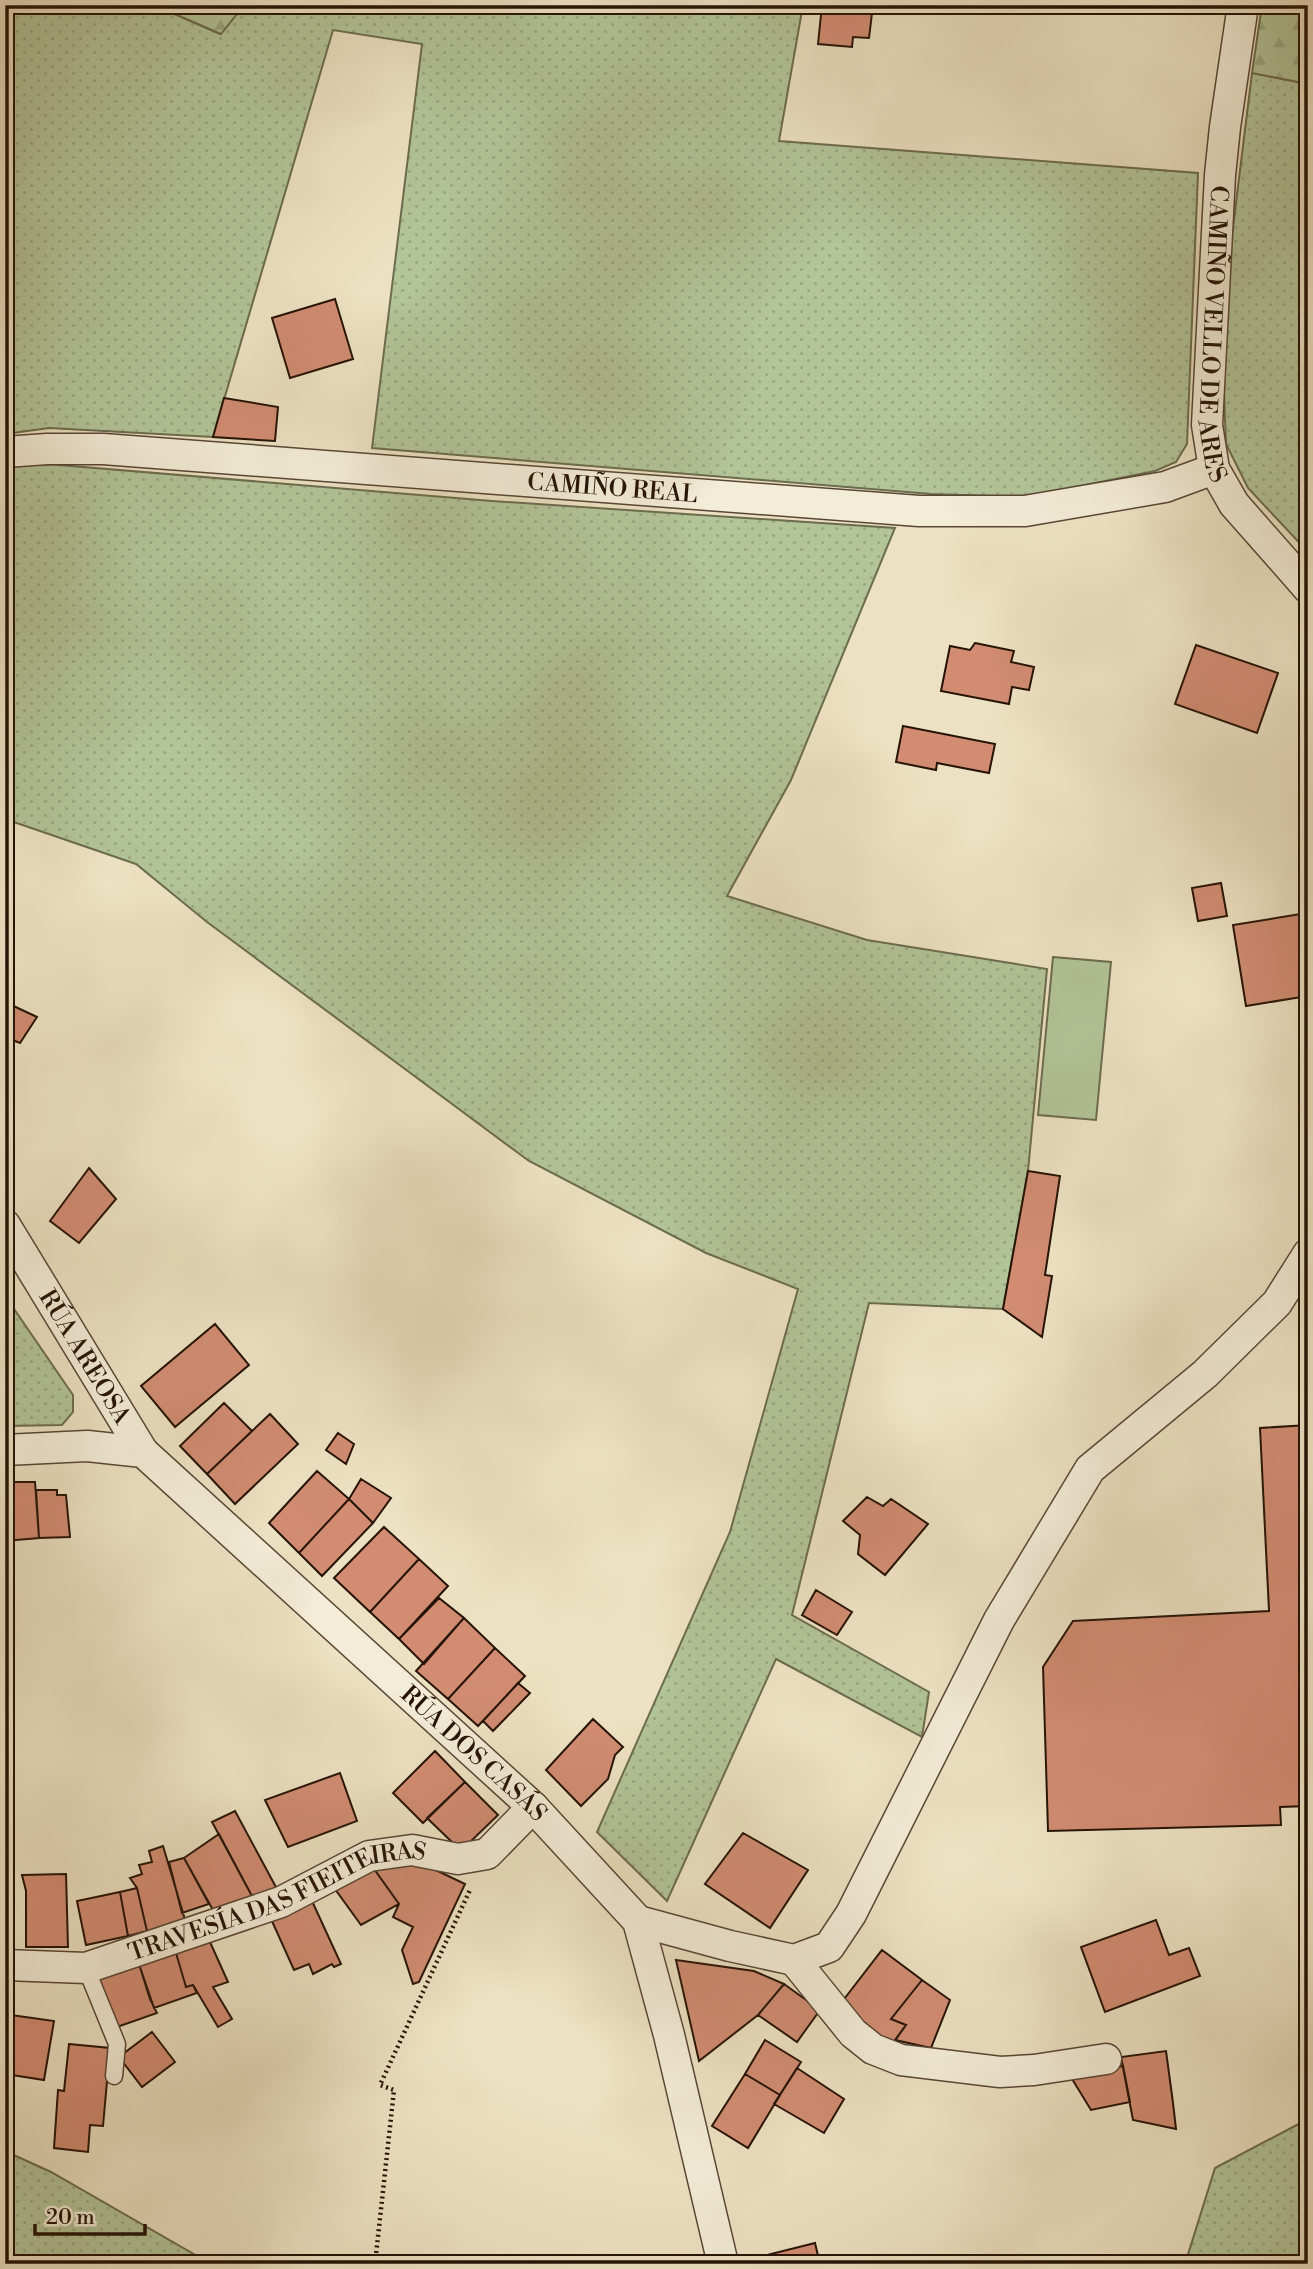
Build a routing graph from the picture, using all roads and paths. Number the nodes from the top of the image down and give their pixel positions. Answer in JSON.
{"nodes":[{"id":1,"x":1243,"y":5,"type":"edge"},
{"id":2,"x":5,"y":453,"type":"edge"},
{"id":3,"x":1214,"y":468,"type":"junction"},
{"id":4,"x":1308,"y":588,"type":"edge"},
{"id":5,"x":5,"y":1225,"type":"edge"},
{"id":6,"x":1308,"y":1254,"type":"edge"},
{"id":7,"x":5,"y":1450,"type":"edge"},
{"id":8,"x":143,"y":1452,"type":"junction"},
{"id":9,"x":533,"y":1807,"type":"junction"},
{"id":10,"x":487,"y":1854,"type":"junction"},
{"id":11,"x":638,"y":1922,"type":"junction"},
{"id":12,"x":794,"y":1960,"type":"junction"},
{"id":13,"x":5,"y":1965,"type":"edge"},
{"id":14,"x":86,"y":1968,"type":"junction"},
{"id":15,"x":1106,"y":2059,"type":"dead end"},
{"id":16,"x":114,"y":2076,"type":"dead end"},
{"id":17,"x":375,"y":2264,"type":"edge"},
{"id":18,"x":723,"y":2264,"type":"edge"}],
"edges":[{"from":1,"to":3,"type":"street","name":"CAMIÑO VELLO DE ARES"},
{"from":2,"to":3,"type":"street","name":"CAMIÑO REAL"},
{"from":3,"to":4,"type":"street","name":"CAMIÑO VELLO DE ARES"},
{"from":5,"to":8,"type":"street","name":"RÚA AREOSA"},
{"from":6,"to":12,"type":"street"},
{"from":7,"to":8,"type":"street"},
{"from":8,"to":9,"type":"street","name":"RÚA DOS CASÁS"},
{"from":9,"to":10,"type":"street"},
{"from":9,"to":11,"type":"street","name":"RÚA DOS CASÁS"},
{"from":10,"to":14,"type":"street","name":"TRAVESÍA DAS FIEITEIRAS"},
{"from":10,"to":17,"type":"path"},
{"from":11,"to":12,"type":"street"},
{"from":11,"to":18,"type":"street","name":"RÚA DOS CASÁS"},
{"from":12,"to":15,"type":"street"},
{"from":13,"to":14,"type":"street","name":"TRAVESÍA DAS FIEITEIRAS"},
{"from":14,"to":16,"type":"lane"}]}
